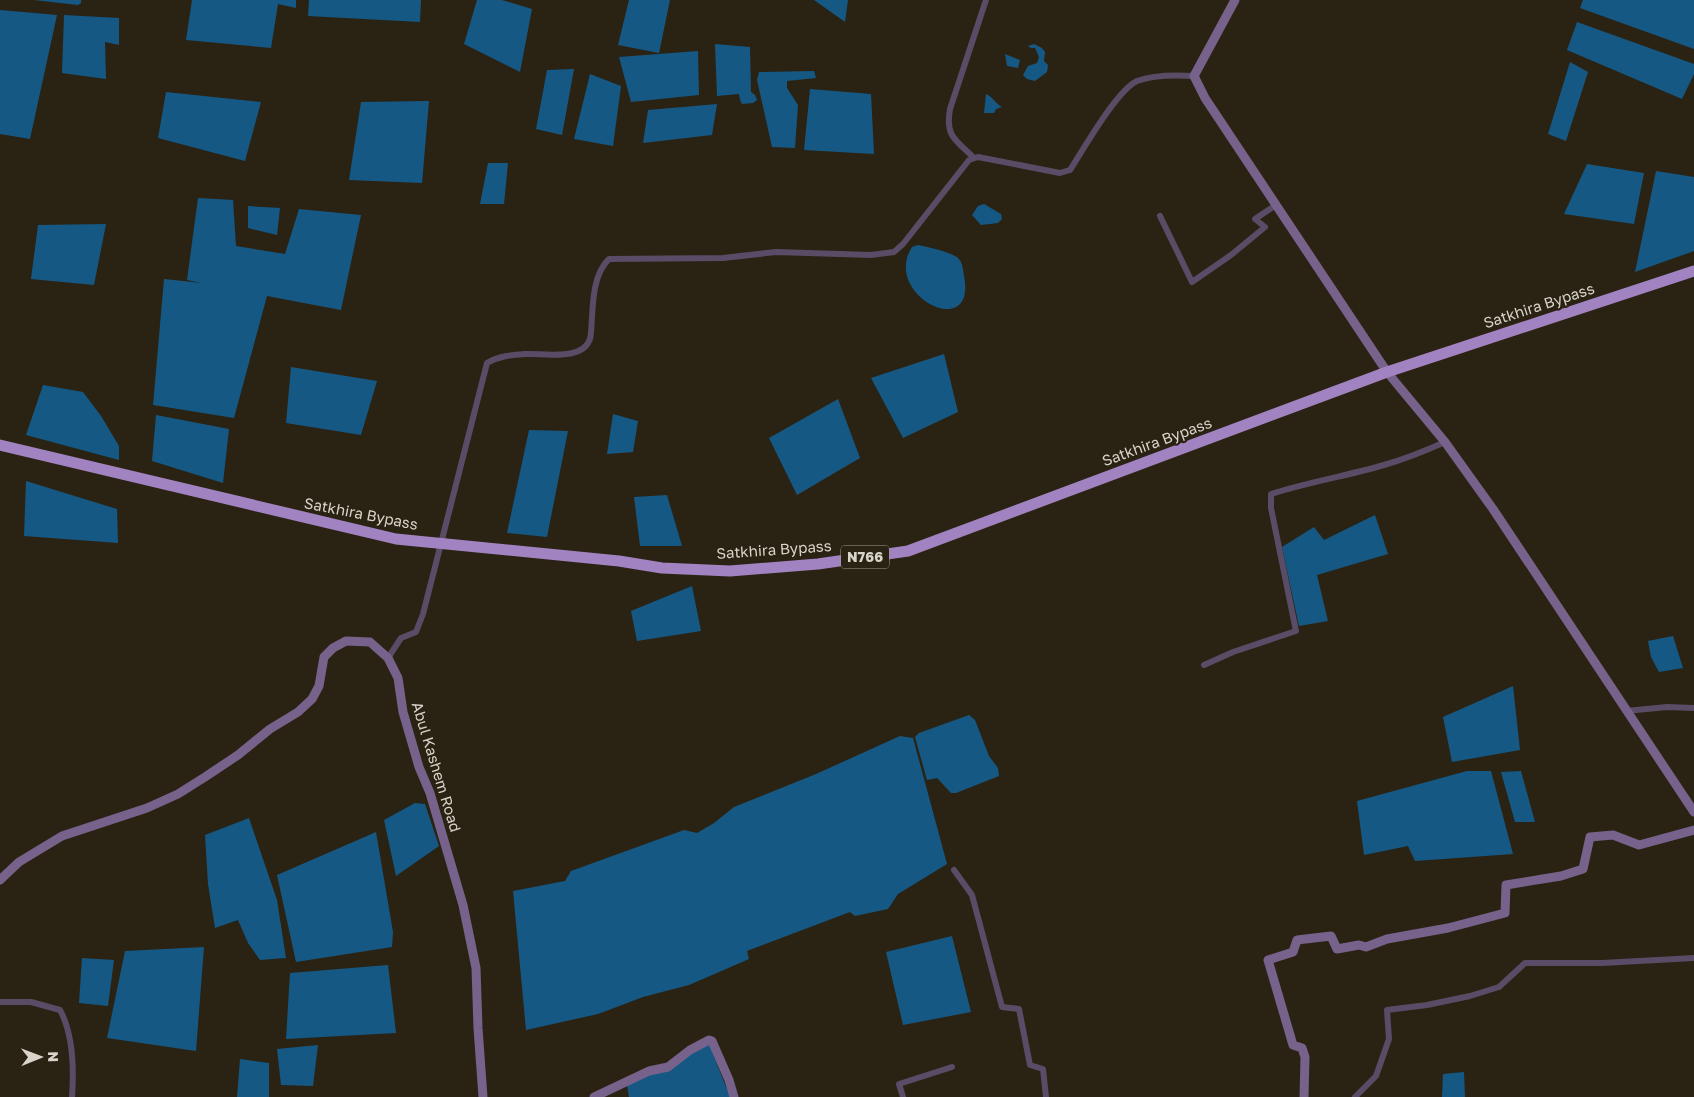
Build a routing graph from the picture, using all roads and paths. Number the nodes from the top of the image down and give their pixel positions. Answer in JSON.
{"nodes":[{"id":1,"x":986,"y":0,"type":"edge"},
{"id":2,"x":1235,"y":0,"type":"edge"},
{"id":3,"x":1194,"y":76,"type":"junction"},
{"id":4,"x":974,"y":158,"type":"junction"},
{"id":5,"x":1276,"y":205,"type":"junction"},
{"id":6,"x":1160,"y":216,"type":"dead end"},
{"id":7,"x":1694,"y":271,"type":"edge"},
{"id":8,"x":1387,"y":372,"type":"junction"},
{"id":9,"x":1445,"y":442,"type":"junction"},
{"id":10,"x":0,"y":445,"type":"edge"},
{"id":11,"x":442,"y":543,"type":"junction"},
{"id":12,"x":388,"y":658,"type":"junction"},
{"id":13,"x":1204,"y":665,"type":"dead end"},
{"id":14,"x":1694,"y":708,"type":"edge"},
{"id":15,"x":1626,"y":711,"type":"junction"},
{"id":16,"x":1694,"y":812,"type":"edge"},
{"id":17,"x":1694,"y":830,"type":"edge"},
{"id":18,"x":954,"y":870,"type":"dead end"},
{"id":19,"x":0,"y":880,"type":"edge"},
{"id":20,"x":1694,"y":958,"type":"edge"},
{"id":21,"x":0,"y":1002,"type":"edge"},
{"id":22,"x":952,"y":1067,"type":"dead end"},
{"id":23,"x":72,"y":1097,"type":"edge"},
{"id":24,"x":483,"y":1097,"type":"edge"},
{"id":25,"x":594,"y":1097,"type":"edge"},
{"id":26,"x":734,"y":1097,"type":"edge"},
{"id":27,"x":903,"y":1097,"type":"edge"},
{"id":28,"x":1046,"y":1097,"type":"edge"},
{"id":29,"x":1304,"y":1097,"type":"edge"},
{"id":30,"x":1354,"y":1097,"type":"edge"}],
"edges":[{"from":1,"to":4,"type":"street"},
{"from":2,"to":3,"type":"street"},
{"from":3,"to":4,"type":"street"},
{"from":3,"to":5,"type":"street"},
{"from":4,"to":11,"type":"street"},
{"from":5,"to":6,"type":"street"},
{"from":5,"to":8,"type":"street"},
{"from":7,"to":8,"type":"highway","name":"Satkhira Bypass","number":"N766"},
{"from":8,"to":9,"type":"street"},
{"from":8,"to":11,"type":"highway","name":"Satkhira Bypass","number":"N766"},
{"from":9,"to":13,"type":"street"},
{"from":9,"to":15,"type":"street"},
{"from":10,"to":11,"type":"highway","name":"Satkhira Bypass","number":"N766"},
{"from":11,"to":12,"type":"street"},
{"from":12,"to":19,"type":"street","name":"Abul Kashem Road"},
{"from":12,"to":24,"type":"street","name":"Abul Kashem Road"},
{"from":14,"to":15,"type":"street"},
{"from":15,"to":16,"type":"street"},
{"from":17,"to":29,"type":"street"},
{"from":18,"to":28,"type":"street"},
{"from":20,"to":30,"type":"street"},
{"from":21,"to":23,"type":"street"},
{"from":22,"to":27,"type":"street"},
{"from":25,"to":26,"type":"street"}]}
